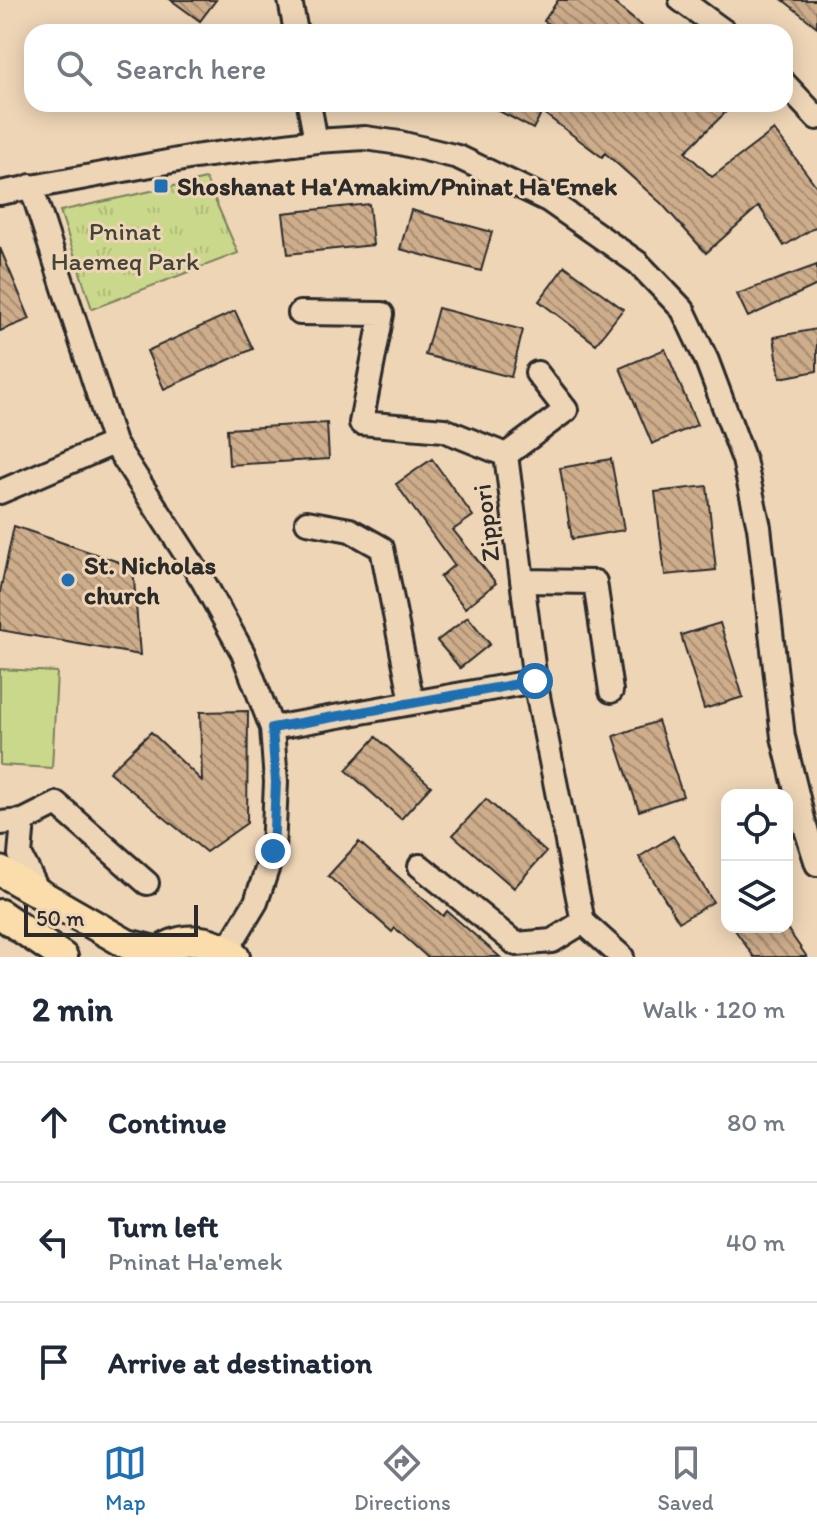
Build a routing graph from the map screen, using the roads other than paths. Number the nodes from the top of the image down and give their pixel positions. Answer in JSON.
{"nodes":[{"id":1,"x":290,"y":0,"type":"edge"},
{"id":2,"x":681,"y":0,"type":"edge"},
{"id":3,"x":294,"y":24,"type":"edge"},
{"id":4,"x":714,"y":24,"type":"edge"},
{"id":5,"x":793,"y":92,"type":"edge"},
{"id":6,"x":311,"y":112,"type":"edge"},
{"id":7,"x":817,"y":118,"type":"edge"},
{"id":8,"x":316,"y":141,"type":"junction"},
{"id":9,"x":31,"y":186,"type":"junction"},
{"id":10,"x":0,"y":193,"type":"edge"},
{"id":11,"x":300,"y":313,"type":"dead end"},
{"id":12,"x":537,"y":373,"type":"dead end"},
{"id":13,"x":114,"y":443,"type":"junction"},
{"id":14,"x":506,"y":455,"type":"junction"},
{"id":15,"x":0,"y":492,"type":"edge"},
{"id":16,"x":307,"y":522,"type":"dead end"},
{"id":17,"x":522,"y":581,"type":"junction"},
{"id":18,"x":535,"y":681,"type":"junction"},
{"id":19,"x":611,"y":691,"type":"dead end"},
{"id":20,"x":412,"y":702,"type":"junction"},
{"id":21,"x":272,"y":728,"type":"junction"},
{"id":22,"x":11,"y":822,"type":"edge"},
{"id":23,"x":817,"y":864,"type":"edge"},
{"id":24,"x":420,"y":866,"type":"dead end"},
{"id":25,"x":0,"y":871,"type":"edge"},
{"id":26,"x":147,"y":883,"type":"dead end"},
{"id":27,"x":39,"y":893,"type":"junction"},
{"id":28,"x":0,"y":914,"type":"edge"},
{"id":29,"x":583,"y":922,"type":"junction"},
{"id":30,"x":231,"y":953,"type":"edge"},
{"id":31,"x":157,"y":955,"type":"edge"},
{"id":32,"x":63,"y":957,"type":"edge"},
{"id":33,"x":622,"y":957,"type":"edge"}],
"edges":[{"from":1,"to":3,"type":"street"},
{"from":2,"to":4,"type":"street"},
{"from":5,"to":7,"type":"street"},
{"from":6,"to":8,"type":"street"},
{"from":8,"to":9,"type":"street"},
{"from":8,"to":23,"type":"street"},
{"from":9,"to":10,"type":"street"},
{"from":9,"to":13,"type":"street"},
{"from":11,"to":14,"type":"street","name":"Zippori"},
{"from":12,"to":14,"type":"street"},
{"from":13,"to":15,"type":"street"},
{"from":13,"to":21,"type":"street"},
{"from":14,"to":17,"type":"street","name":"Zippori"},
{"from":16,"to":20,"type":"street"},
{"from":17,"to":18,"type":"street","name":"Zippori"},
{"from":17,"to":19,"type":"street"},
{"from":18,"to":20,"type":"street"},
{"from":18,"to":29,"type":"street","name":"Zippori"},
{"from":20,"to":21,"type":"street"},
{"from":21,"to":30,"type":"street"},
{"from":22,"to":26,"type":"street"},
{"from":22,"to":27,"type":"street"},
{"from":24,"to":29,"type":"street"},
{"from":25,"to":27,"type":"main road"},
{"from":27,"to":31,"type":"main road"},
{"from":28,"to":32,"type":"main road"},
{"from":29,"to":33,"type":"street"},
{"from":30,"to":31,"type":"main road"}]}
